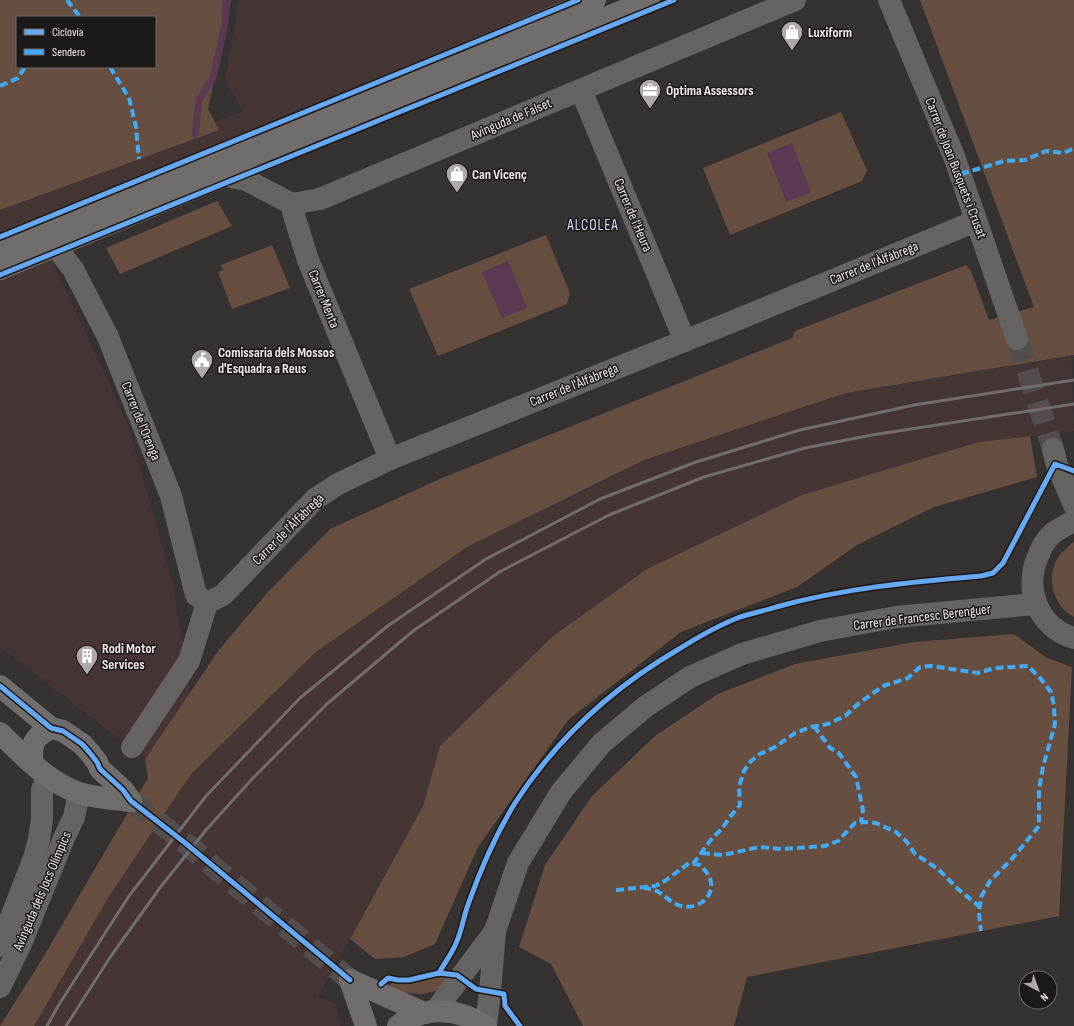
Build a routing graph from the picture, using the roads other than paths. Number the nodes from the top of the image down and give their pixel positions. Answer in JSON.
{"nodes":[{"id":1,"x":595,"y":0,"type":"edge"},
{"id":2,"x":649,"y":0,"type":"edge"},
{"id":3,"x":795,"y":0,"type":"edge"},
{"id":4,"x":889,"y":0,"type":"edge"},
{"id":5,"x":581,"y":90,"type":"junction"},
{"id":6,"x":225,"y":176,"type":"junction"},
{"id":7,"x":292,"y":204,"type":"junction"},
{"id":8,"x":976,"y":221,"type":"junction"},
{"id":9,"x":0,"y":246,"type":"edge"},
{"id":10,"x":55,"y":246,"type":"junction"},
{"id":11,"x":0,"y":269,"type":"edge"},
{"id":12,"x":1017,"y":339,"type":"tunnel mouth"},
{"id":13,"x":685,"y":341,"type":"junction"},
{"id":14,"x":1053,"y":449,"type":"tunnel mouth"},
{"id":15,"x":390,"y":459,"type":"junction"},
{"id":16,"x":1074,"y":505,"type":"edge"},
{"id":17,"x":1074,"y":521,"type":"edge"},
{"id":18,"x":208,"y":603,"type":"junction"},
{"id":19,"x":1035,"y":604,"type":"junction"},
{"id":20,"x":1074,"y":638,"type":"edge"},
{"id":21,"x":0,"y":686,"type":"edge"},
{"id":22,"x":51,"y":728,"type":"junction"},
{"id":23,"x":0,"y":733,"type":"edge"},
{"id":24,"x":132,"y":747,"type":"dead end"},
{"id":25,"x":100,"y":769,"type":"junction"},
{"id":26,"x":40,"y":770,"type":"junction"},
{"id":27,"x":83,"y":793,"type":"junction"},
{"id":28,"x":495,"y":931,"type":"junction"},
{"id":29,"x":0,"y":946,"type":"edge"},
{"id":30,"x":0,"y":988,"type":"edge"},
{"id":31,"x":429,"y":1012,"type":"junction"},
{"id":32,"x":366,"y":1026,"type":"edge"},
{"id":33,"x":398,"y":1026,"type":"edge"},
{"id":34,"x":486,"y":1026,"type":"edge"}],
"edges":[{"from":1,"to":9,"type":"main road"},
{"from":2,"to":6,"type":"main road"},
{"from":3,"to":5,"type":"street","name":"Avinguda de Falset"},
{"from":4,"to":8,"type":"street","name":"Carrer de Joan Busquets i Crusat"},
{"from":5,"to":7,"type":"street","name":"Avinguda de Falset"},
{"from":5,"to":13,"type":"street","name":"Carrer de l'Heura"},
{"from":6,"to":7,"type":"street"},
{"from":6,"to":10,"type":"main road"},
{"from":7,"to":15,"type":"street","name":"Carrer Menta"},
{"from":8,"to":12,"type":"street","name":"Carrer de Joan Busquets i Crusat"},
{"from":8,"to":13,"type":"street","name":"Carrer de l'Àlfàbrega"},
{"from":10,"to":11,"type":"main road"},
{"from":10,"to":18,"type":"street","name":"Carrer de l'Orenga"},
{"from":13,"to":15,"type":"street","name":"Carrer de l'Àlfàbrega"},
{"from":14,"to":16,"type":"street"},
{"from":15,"to":18,"type":"street","name":"Carrer de l'Àlfàbrega"},
{"from":17,"to":19,"type":"street"},
{"from":18,"to":24,"type":"street"},
{"from":19,"to":20,"type":"street"},
{"from":19,"to":28,"type":"street","name":"Carrer de Francesc Berenguer"},
{"from":21,"to":22,"type":"main road"},
{"from":22,"to":25,"type":"main road"},
{"from":22,"to":26,"type":"main road"},
{"from":23,"to":26,"type":"main road"},
{"from":25,"to":27,"type":"main road"},
{"from":25,"to":27,"type":"main road"},
{"from":26,"to":27,"type":"main road"},
{"from":26,"to":29,"type":"street","name":"Avinguda dels Jocs Olímpics"},
{"from":27,"to":30,"type":"street","name":"Avinguda dels Jocs Olímpics"},
{"from":28,"to":31,"type":"street","name":"Carrer de Francesc Berenguer"},
{"from":28,"to":34,"type":"street","name":"Carrer de Francesc Berenguer"},
{"from":31,"to":32,"type":"main road"},
{"from":31,"to":33,"type":"main road"},
{"from":31,"to":34,"type":"main road"}]}
